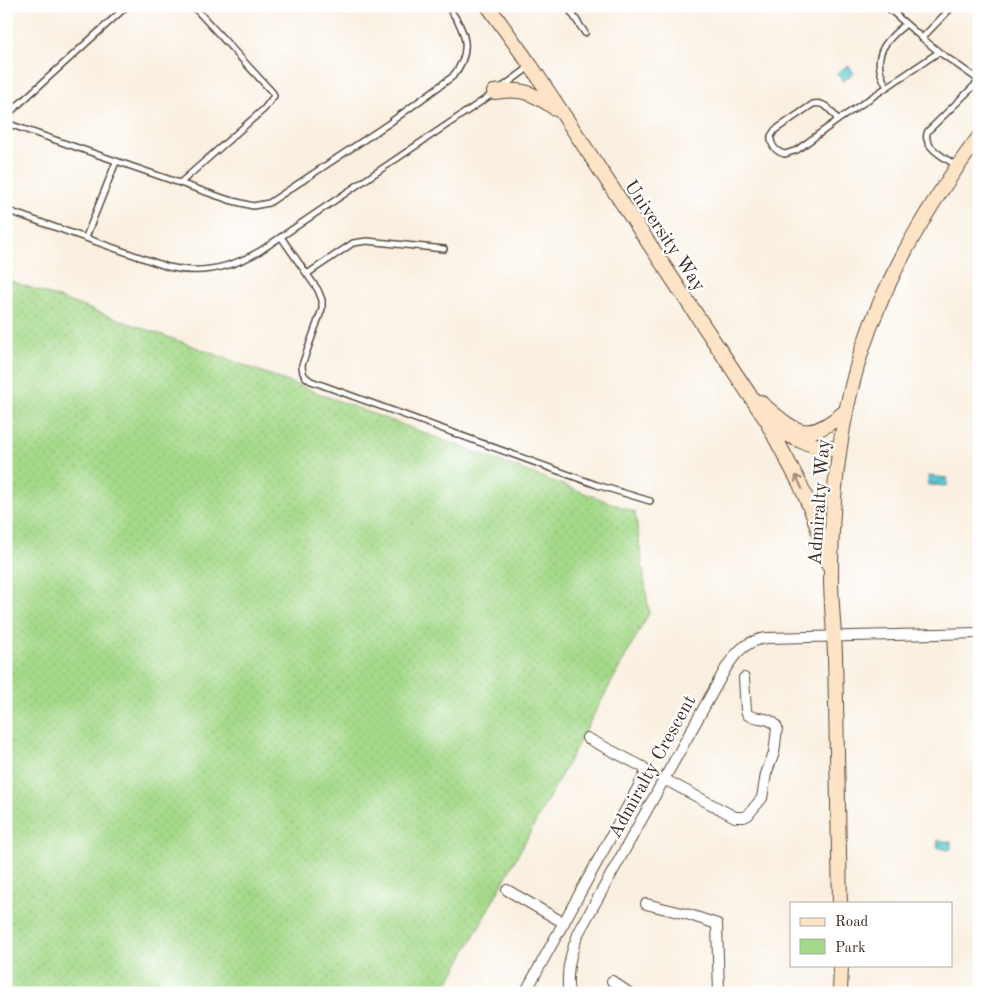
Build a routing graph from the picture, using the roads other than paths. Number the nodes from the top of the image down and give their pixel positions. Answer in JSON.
{"nodes":[{"id":1,"x":127,"y":6,"type":"edge"},
{"id":2,"x":193,"y":6,"type":"edge"},
{"id":3,"x":446,"y":6,"type":"edge"},
{"id":4,"x":488,"y":6,"type":"edge"},
{"id":5,"x":567,"y":6,"type":"edge"},
{"id":6,"x":904,"y":6,"type":"edge"},
{"id":7,"x":953,"y":6,"type":"edge"},
{"id":8,"x":887,"y":7,"type":"edge"},
{"id":9,"x":894,"y":13,"type":"junction"},
{"id":10,"x":906,"y":24,"type":"junction"},
{"id":11,"x":585,"y":33,"type":"dead end"},
{"id":12,"x":922,"y":38,"type":"junction"},
{"id":13,"x":939,"y":52,"type":"junction"},
{"id":14,"x":531,"y":66,"type":"junction"},
{"id":15,"x":979,"y":81,"type":"edge"},
{"id":16,"x":887,"y":87,"type":"junction"},
{"id":17,"x":494,"y":92,"type":"junction"},
{"id":18,"x":6,"y":116,"type":"edge"},
{"id":19,"x":567,"y":120,"type":"junction"},
{"id":20,"x":838,"y":120,"type":"junction"},
{"id":21,"x":6,"y":123,"type":"edge"},
{"id":22,"x":979,"y":137,"type":"edge"},
{"id":23,"x":116,"y":162,"type":"junction"},
{"id":24,"x":957,"y":166,"type":"junction"},
{"id":25,"x":180,"y":183,"type":"junction"},
{"id":26,"x":6,"y":210,"type":"edge"},
{"id":27,"x":86,"y":237,"type":"junction"},
{"id":28,"x":281,"y":237,"type":"junction"},
{"id":29,"x":444,"y":250,"type":"dead end"},
{"id":30,"x":307,"y":274,"type":"junction"},
{"id":31,"x":748,"y":392,"type":"junction"},
{"id":32,"x":846,"y":411,"type":"junction"},
{"id":33,"x":765,"y":418,"type":"junction"},
{"id":34,"x":839,"y":450,"type":"junction"},
{"id":35,"x":650,"y":501,"type":"dead end"},
{"id":36,"x":831,"y":577,"type":"junction"},
{"id":37,"x":979,"y":633,"type":"edge"},
{"id":38,"x":834,"y":637,"type":"junction"},
{"id":39,"x":744,"y":678,"type":"dead end"},
{"id":40,"x":587,"y":738,"type":"dead end"},
{"id":41,"x":664,"y":778,"type":"junction"},
{"id":42,"x":507,"y":890,"type":"dead end"},
{"id":43,"x":840,"y":902,"type":"edge"},
{"id":44,"x":646,"y":904,"type":"dead end"},
{"id":45,"x":564,"y":922,"type":"junction"},
{"id":46,"x":841,"y":966,"type":"edge"},
{"id":47,"x":612,"y":981,"type":"dead end"},
{"id":48,"x":525,"y":993,"type":"edge"},
{"id":49,"x":570,"y":993,"type":"edge"},
{"id":50,"x":629,"y":993,"type":"edge"},
{"id":51,"x":719,"y":993,"type":"edge"},
{"id":52,"x":840,"y":993,"type":"edge"}],
"edges":[{"from":1,"to":18,"type":"lane"},
{"from":2,"to":25,"type":"lane"},
{"from":3,"to":25,"type":"lane"},
{"from":4,"to":14,"type":"main road","name":"University Way"},
{"from":5,"to":11,"type":"lane"},
{"from":6,"to":9,"type":"lane"},
{"from":7,"to":12,"type":"lane"},
{"from":8,"to":9,"type":"lane"},
{"from":9,"to":10,"type":"lane"},
{"from":10,"to":12,"type":"lane"},
{"from":10,"to":16,"type":"lane"},
{"from":12,"to":13,"type":"lane"},
{"from":13,"to":15,"type":"lane"},
{"from":13,"to":16,"type":"lane"},
{"from":14,"to":17,"type":"lane"},
{"from":14,"to":19,"type":"main road","name":"University Way"},
{"from":15,"to":24,"type":"lane"},
{"from":16,"to":20,"type":"lane"},
{"from":17,"to":19,"type":"main road"},
{"from":17,"to":28,"type":"lane"},
{"from":19,"to":31,"type":"main road","name":"University Way"},
{"from":20,"to":20,"type":"lane"},
{"from":21,"to":23,"type":"lane"},
{"from":22,"to":24,"type":"main road","name":"Admiralty Way"},
{"from":23,"to":25,"type":"lane"},
{"from":23,"to":27,"type":"lane"},
{"from":24,"to":32,"type":"main road","name":"Admiralty Way"},
{"from":26,"to":27,"type":"lane"},
{"from":27,"to":28,"type":"lane"},
{"from":28,"to":30,"type":"lane"},
{"from":29,"to":30,"type":"lane"},
{"from":30,"to":35,"type":"lane"},
{"from":31,"to":32,"type":"main road"},
{"from":31,"to":33,"type":"main road","name":"University Way"},
{"from":32,"to":34,"type":"main road","name":"Admiralty Way"},
{"from":33,"to":34,"type":"main road","name":"University Way"},
{"from":36,"to":33,"type":"main road","one_way":true},
{"from":34,"to":36,"type":"main road","name":"Admiralty Way"},
{"from":36,"to":38,"type":"main road","name":"Admiralty Way"},
{"from":37,"to":38,"type":"street","name":"Admiralty Crescent"},
{"from":38,"to":41,"type":"street","name":"Admiralty Crescent"},
{"from":38,"to":43,"type":"main road","name":"Admiralty Way"},
{"from":39,"to":41,"type":"street"},
{"from":40,"to":45,"type":"street"},
{"from":41,"to":49,"type":"street","name":"Admiralty Crescent"},
{"from":42,"to":45,"type":"street"},
{"from":44,"to":51,"type":"street"},
{"from":45,"to":48,"type":"street"},
{"from":46,"to":52,"type":"main road"},
{"from":47,"to":50,"type":"street"}]}
